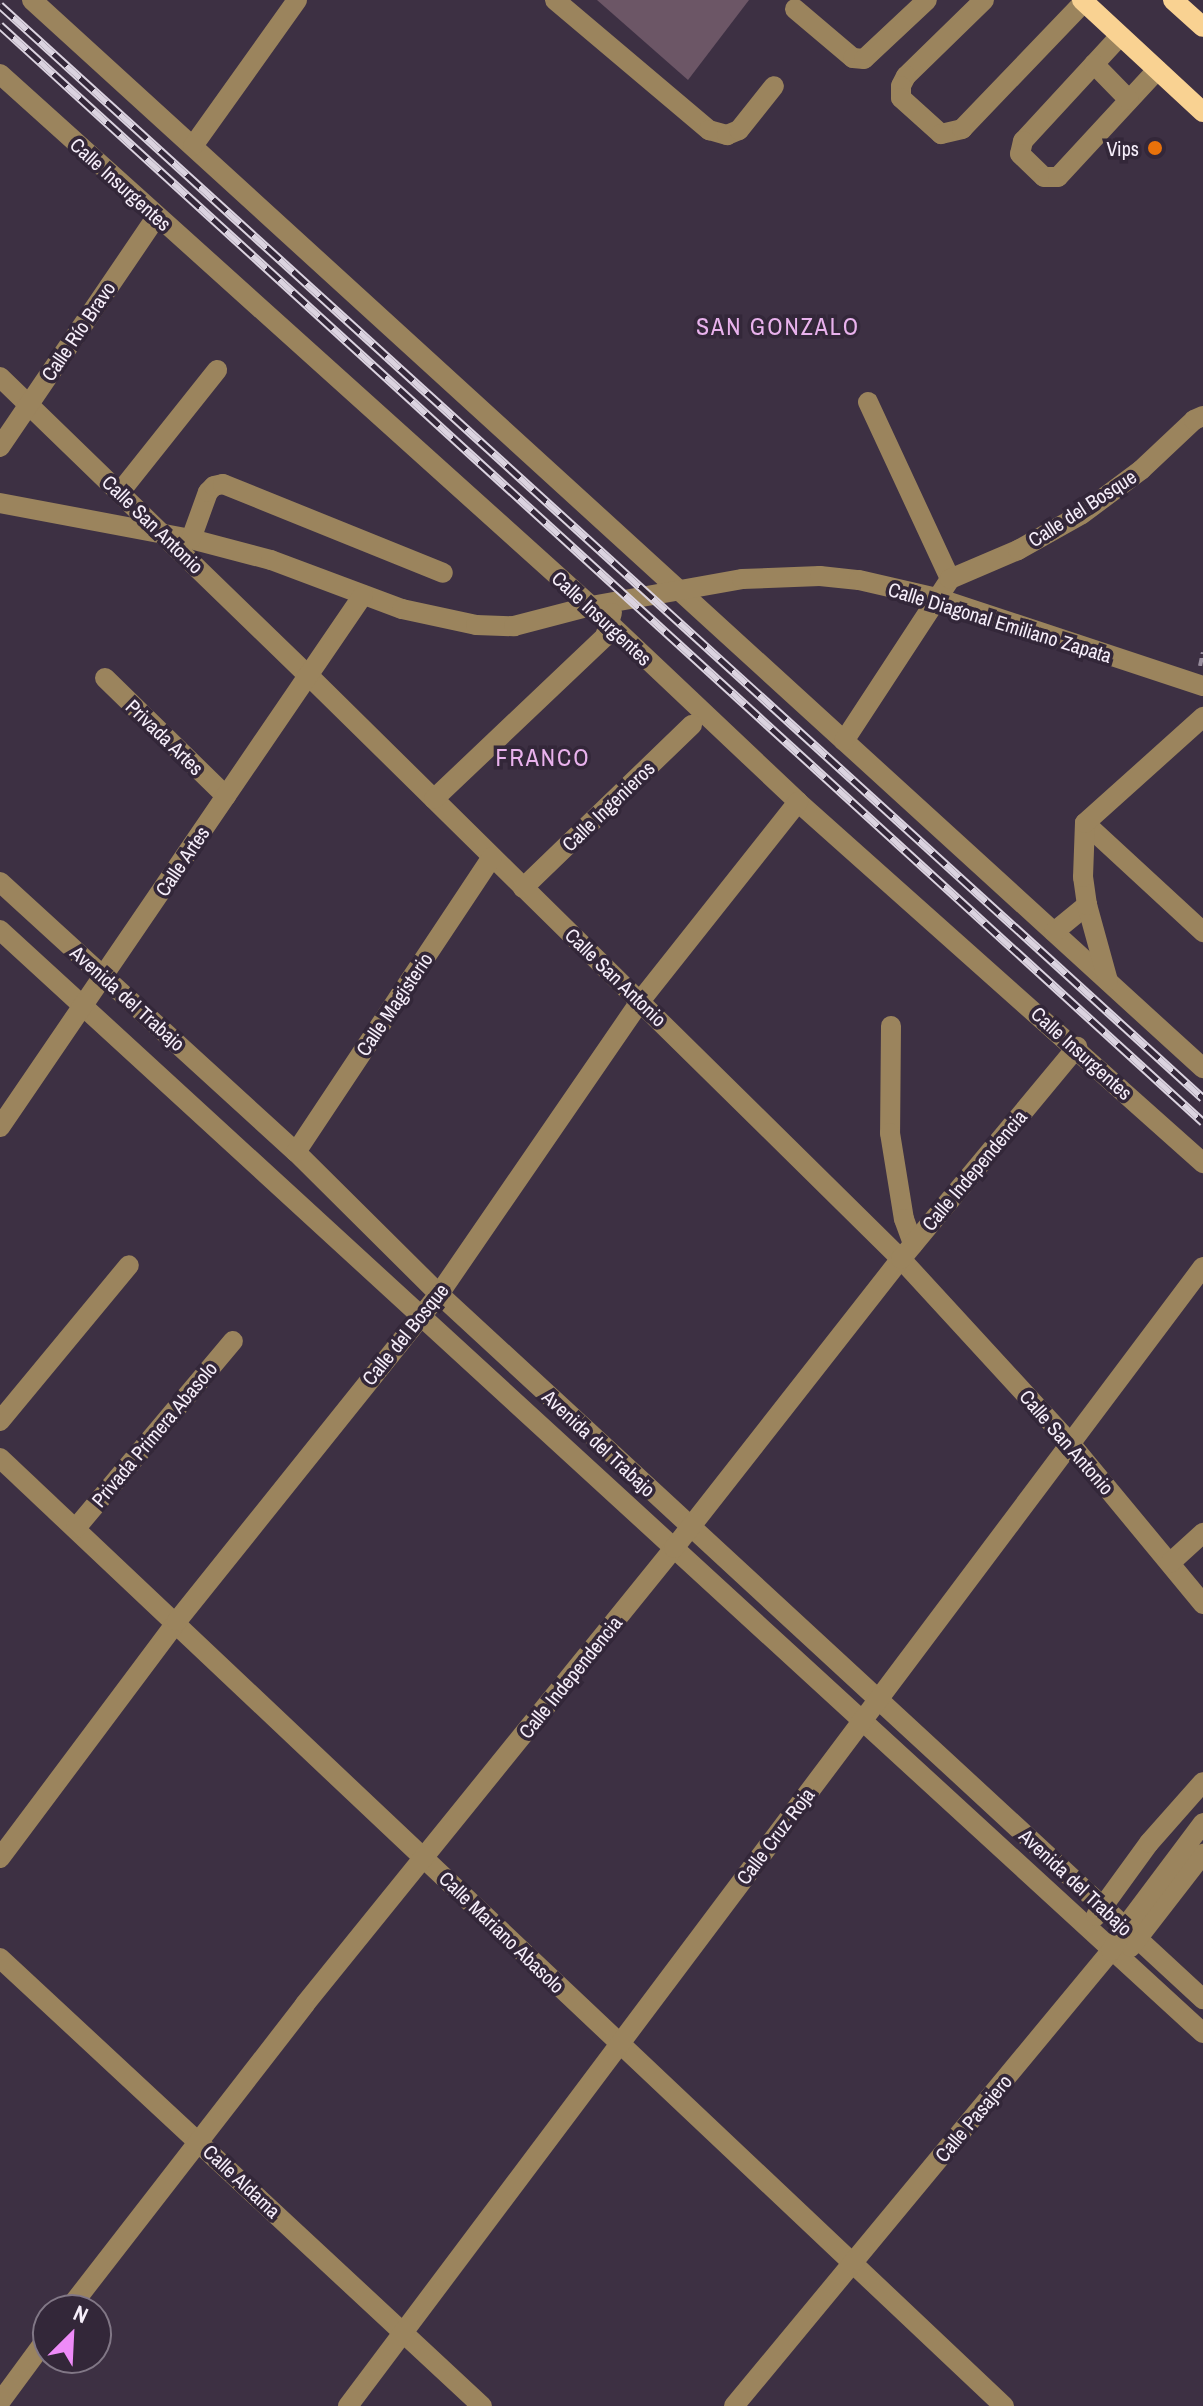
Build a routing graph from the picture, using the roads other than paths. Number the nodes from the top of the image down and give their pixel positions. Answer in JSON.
{"nodes":[{"id":1,"x":32,"y":0,"type":"edge"},
{"id":2,"x":297,"y":0,"type":"edge"},
{"id":3,"x":555,"y":0,"type":"edge"},
{"id":4,"x":927,"y":0,"type":"edge"},
{"id":5,"x":984,"y":0,"type":"edge"},
{"id":6,"x":1173,"y":0,"type":"edge"},
{"id":7,"x":1083,"y":1,"type":"edge"},
{"id":8,"x":795,"y":9,"type":"dead end"},
{"id":9,"x":1203,"y":27,"type":"edge"},
{"id":10,"x":1120,"y":36,"type":"junction"},
{"id":11,"x":1094,"y":64,"type":"junction"},
{"id":12,"x":1157,"y":70,"type":"junction"},
{"id":13,"x":0,"y":74,"type":"edge"},
{"id":14,"x":774,"y":86,"type":"dead end"},
{"id":15,"x":1129,"y":100,"type":"junction"},
{"id":16,"x":1203,"y":112,"type":"edge"},
{"id":17,"x":193,"y":146,"type":"junction"},
{"id":18,"x":157,"y":216,"type":"junction"},
{"id":19,"x":217,"y":370,"type":"dead end"},
{"id":20,"x":0,"y":377,"type":"edge"},
{"id":21,"x":868,"y":402,"type":"dead end"},
{"id":22,"x":28,"y":404,"type":"junction"},
{"id":23,"x":1203,"y":416,"type":"edge"},
{"id":24,"x":0,"y":447,"type":"edge"},
{"id":25,"x":120,"y":492,"type":"junction"},
{"id":26,"x":0,"y":503,"type":"edge"},
{"id":27,"x":161,"y":531,"type":"junction"},
{"id":28,"x":191,"y":539,"type":"junction"},
{"id":29,"x":443,"y":573,"type":"dead end"},
{"id":30,"x":950,"y":579,"type":"junction"},
{"id":31,"x":676,"y":589,"type":"junction"},
{"id":32,"x":363,"y":595,"type":"junction"},
{"id":33,"x":937,"y":598,"type":"junction"},
{"id":34,"x":615,"y":602,"type":"junction"},
{"id":35,"x":591,"y":606,"type":"junction"},
{"id":36,"x":607,"y":630,"type":"junction"},
{"id":37,"x":308,"y":675,"type":"junction"},
{"id":38,"x":105,"y":678,"type":"dead end"},
{"id":39,"x":1203,"y":686,"type":"edge"},
{"id":40,"x":1203,"y":717,"type":"edge"},
{"id":41,"x":692,"y":725,"type":"dead end"},
{"id":42,"x":844,"y":741,"type":"junction"},
{"id":43,"x":226,"y":796,"type":"junction"},
{"id":44,"x":434,"y":799,"type":"junction"},
{"id":45,"x":798,"y":802,"type":"junction"},
{"id":46,"x":1085,"y":823,"type":"junction"},
{"id":47,"x":492,"y":857,"type":"junction"},
{"id":48,"x":0,"y":882,"type":"edge"},
{"id":49,"x":523,"y":888,"type":"junction"},
{"id":50,"x":1087,"y":905,"type":"junction"},
{"id":51,"x":0,"y":930,"type":"edge"},
{"id":52,"x":1054,"y":932,"type":"junction"},
{"id":53,"x":1203,"y":932,"type":"edge"},
{"id":54,"x":104,"y":975,"type":"junction"},
{"id":55,"x":1108,"y":982,"type":"junction"},
{"id":56,"x":641,"y":1000,"type":"junction"},
{"id":57,"x":82,"y":1005,"type":"junction"},
{"id":58,"x":891,"y":1026,"type":"dead end"},
{"id":59,"x":1077,"y":1047,"type":"junction"},
{"id":60,"x":1203,"y":1068,"type":"edge"},
{"id":61,"x":0,"y":1127,"type":"edge"},
{"id":62,"x":296,"y":1152,"type":"junction"},
{"id":63,"x":1203,"y":1163,"type":"edge"},
{"id":64,"x":907,"y":1252,"type":"junction"},
{"id":65,"x":129,"y":1265,"type":"dead end"},
{"id":66,"x":1203,"y":1267,"type":"edge"},
{"id":67,"x":439,"y":1294,"type":"junction"},
{"id":68,"x":420,"y":1316,"type":"junction"},
{"id":69,"x":233,"y":1341,"type":"dead end"},
{"id":70,"x":0,"y":1421,"type":"edge"},
{"id":71,"x":1070,"y":1443,"type":"junction"},
{"id":72,"x":0,"y":1458,"type":"edge"},
{"id":73,"x":690,"y":1527,"type":"junction"},
{"id":74,"x":76,"y":1528,"type":"junction"},
{"id":75,"x":1203,"y":1533,"type":"edge"},
{"id":76,"x":674,"y":1548,"type":"junction"},
{"id":77,"x":1170,"y":1563,"type":"junction"},
{"id":78,"x":1203,"y":1604,"type":"edge"},
{"id":79,"x":177,"y":1621,"type":"junction"},
{"id":80,"x":877,"y":1699,"type":"junction"},
{"id":81,"x":862,"y":1720,"type":"junction"},
{"id":82,"x":1203,"y":1782,"type":"edge"},
{"id":83,"x":1203,"y":1823,"type":"edge"},
{"id":84,"x":1203,"y":1854,"type":"edge"},
{"id":85,"x":424,"y":1857,"type":"junction"},
{"id":86,"x":0,"y":1858,"type":"edge"},
{"id":87,"x":1104,"y":1906,"type":"junction"},
{"id":88,"x":1087,"y":1928,"type":"junction"},
{"id":89,"x":1131,"y":1933,"type":"junction"},
{"id":90,"x":1116,"y":1955,"type":"junction"},
{"id":91,"x":0,"y":1958,"type":"edge"},
{"id":92,"x":1203,"y":1999,"type":"edge"},
{"id":93,"x":1203,"y":2033,"type":"edge"},
{"id":94,"x":618,"y":2044,"type":"junction"},
{"id":95,"x":198,"y":2140,"type":"junction"},
{"id":96,"x":853,"y":2264,"type":"junction"},
{"id":97,"x":80,"y":2294,"type":"edge"},
{"id":98,"x":401,"y":2332,"type":"junction"},
{"id":99,"x":32,"y":2359,"type":"edge"},
{"id":100,"x":0,"y":2402,"type":"edge"},
{"id":101,"x":348,"y":2406,"type":"edge"},
{"id":102,"x":482,"y":2406,"type":"edge"},
{"id":103,"x":734,"y":2406,"type":"edge"},
{"id":104,"x":1004,"y":2406,"type":"edge"}],
"edges":[{"from":1,"to":17,"type":"street"},
{"from":2,"to":17,"type":"street"},
{"from":3,"to":14,"type":"street"},
{"from":4,"to":8,"type":"street"},
{"from":5,"to":7,"type":"street"},
{"from":6,"to":9,"type":"main road"},
{"from":7,"to":10,"type":"main road"},
{"from":10,"to":11,"type":"street"},
{"from":10,"to":12,"type":"main road"},
{"from":11,"to":15,"type":"street"},
{"from":11,"to":15,"type":"street"},
{"from":12,"to":15,"type":"street"},
{"from":12,"to":16,"type":"main road"},
{"from":13,"to":18,"type":"street","name":"Calle Insurgentes"},
{"from":17,"to":31,"type":"street"},
{"from":18,"to":22,"type":"street","name":"Calle Río Bravo"},
{"from":18,"to":35,"type":"street","name":"Calle Insurgentes"},
{"from":19,"to":25,"type":"street"},
{"from":20,"to":22,"type":"street","name":"Calle San Antonio"},
{"from":21,"to":30,"type":"street"},
{"from":22,"to":24,"type":"street","name":"Calle Río Bravo"},
{"from":22,"to":25,"type":"street","name":"Calle San Antonio"},
{"from":23,"to":30,"type":"street","name":"Calle del Bosque"},
{"from":25,"to":27,"type":"street","name":"Calle San Antonio"},
{"from":26,"to":27,"type":"street","name":"Calle Diagonal Emiliano Zapata"},
{"from":27,"to":28,"type":"street","name":"Calle Diagonal Emiliano Zapata"},
{"from":27,"to":37,"type":"street","name":"Calle San Antonio"},
{"from":28,"to":29,"type":"street"},
{"from":28,"to":32,"type":"street","name":"Calle Diagonal Emiliano Zapata"},
{"from":30,"to":33,"type":"street"},
{"from":31,"to":33,"type":"street","name":"Calle Diagonal Emiliano Zapata"},
{"from":31,"to":34,"type":"street","name":"Calle Diagonal Emiliano Zapata"},
{"from":31,"to":42,"type":"street"},
{"from":32,"to":35,"type":"street","name":"Calle Diagonal Emiliano Zapata"},
{"from":32,"to":37,"type":"street","name":"Calle Artes"},
{"from":33,"to":39,"type":"street","name":"Calle Diagonal Emiliano Zapata"},
{"from":33,"to":42,"type":"street"},
{"from":34,"to":35,"type":"street","name":"Calle Diagonal Emiliano Zapata"},
{"from":34,"to":36,"type":"street"},
{"from":35,"to":36,"type":"street","name":"Calle Insurgentes"},
{"from":36,"to":44,"type":"street"},
{"from":36,"to":45,"type":"street","name":"Calle Insurgentes"},
{"from":37,"to":43,"type":"street","name":"Calle Artes"},
{"from":37,"to":44,"type":"street","name":"Calle San Antonio"},
{"from":38,"to":43,"type":"street","name":"Privada Artes"},
{"from":40,"to":46,"type":"street"},
{"from":41,"to":49,"type":"street","name":"Calle Ingenieros"},
{"from":42,"to":52,"type":"street"},
{"from":43,"to":54,"type":"street","name":"Calle Artes"},
{"from":44,"to":47,"type":"street","name":"Calle San Antonio"},
{"from":45,"to":56,"type":"street","name":"Calle del Bosque"},
{"from":45,"to":59,"type":"street","name":"Calle Insurgentes"},
{"from":46,"to":50,"type":"street"},
{"from":46,"to":53,"type":"street"},
{"from":47,"to":49,"type":"street","name":"Calle San Antonio"},
{"from":47,"to":62,"type":"street","name":"Calle Magisterio"},
{"from":48,"to":54,"type":"street","name":"Avenida del Trabajo"},
{"from":49,"to":56,"type":"street","name":"Calle San Antonio"},
{"from":50,"to":52,"type":"street"},
{"from":50,"to":55,"type":"street"},
{"from":51,"to":57,"type":"street","name":"Avenida del Trabajo"},
{"from":52,"to":55,"type":"street"},
{"from":54,"to":57,"type":"street","name":"Calle Artes"},
{"from":54,"to":62,"type":"street","name":"Avenida del Trabajo"},
{"from":55,"to":60,"type":"street"},
{"from":56,"to":64,"type":"street","name":"Calle San Antonio"},
{"from":56,"to":67,"type":"street","name":"Calle del Bosque"},
{"from":57,"to":61,"type":"street","name":"Calle Artes"},
{"from":57,"to":68,"type":"street","name":"Avenida del Trabajo"},
{"from":58,"to":64,"type":"street"},
{"from":59,"to":63,"type":"street","name":"Calle Insurgentes"},
{"from":59,"to":64,"type":"street","name":"Calle Independencia"},
{"from":62,"to":67,"type":"street","name":"Avenida del Trabajo"},
{"from":64,"to":71,"type":"street","name":"Calle San Antonio"},
{"from":64,"to":73,"type":"street","name":"Calle Independencia"},
{"from":65,"to":70,"type":"street"},
{"from":66,"to":71,"type":"street","name":"Calle Cruz Roja"},
{"from":67,"to":68,"type":"street","name":"Calle del Bosque"},
{"from":67,"to":73,"type":"street","name":"Avenida del Trabajo"},
{"from":68,"to":76,"type":"street","name":"Avenida del Trabajo"},
{"from":68,"to":79,"type":"street","name":"Calle del Bosque"},
{"from":69,"to":74,"type":"street","name":"Privada Primera Abasolo"},
{"from":71,"to":77,"type":"street","name":"Calle San Antonio"},
{"from":71,"to":80,"type":"street","name":"Calle Cruz Roja"},
{"from":72,"to":74,"type":"street","name":"Calle Mariano Abasolo"},
{"from":73,"to":76,"type":"street","name":"Calle Independencia"},
{"from":73,"to":80,"type":"street","name":"Avenida del Trabajo"},
{"from":74,"to":79,"type":"street","name":"Calle Mariano Abasolo"},
{"from":75,"to":77,"type":"street"},
{"from":76,"to":81,"type":"street","name":"Avenida del Trabajo"},
{"from":76,"to":85,"type":"street","name":"Calle Independencia"},
{"from":77,"to":78,"type":"street","name":"Calle San Antonio"},
{"from":79,"to":85,"type":"street","name":"Calle Mariano Abasolo"},
{"from":79,"to":86,"type":"street","name":"Calle del Bosque"},
{"from":80,"to":81,"type":"street","name":"Calle Cruz Roja"},
{"from":80,"to":87,"type":"street","name":"Avenida del Trabajo"},
{"from":81,"to":88,"type":"street","name":"Avenida del Trabajo"},
{"from":81,"to":94,"type":"street","name":"Calle Cruz Roja"},
{"from":82,"to":87,"type":"street"},
{"from":83,"to":89,"type":"street","name":"Calle Pasajero"},
{"from":84,"to":89,"type":"street"},
{"from":85,"to":94,"type":"street","name":"Calle Mariano Abasolo"},
{"from":85,"to":95,"type":"street","name":"Calle Independencia"},
{"from":87,"to":88,"type":"street"},
{"from":87,"to":89,"type":"street","name":"Avenida del Trabajo"},
{"from":88,"to":90,"type":"street","name":"Avenida del Trabajo"},
{"from":89,"to":90,"type":"street","name":"Calle Pasajero"},
{"from":89,"to":92,"type":"street","name":"Avenida del Trabajo"},
{"from":90,"to":93,"type":"street","name":"Avenida del Trabajo"},
{"from":90,"to":96,"type":"street","name":"Calle Pasajero"},
{"from":91,"to":95,"type":"street","name":"Calle Aldama"},
{"from":94,"to":96,"type":"street","name":"Calle Mariano Abasolo"},
{"from":94,"to":98,"type":"street","name":"Calle Cruz Roja"},
{"from":95,"to":97,"type":"street","name":"Calle Independencia"},
{"from":95,"to":98,"type":"street","name":"Calle Aldama"},
{"from":96,"to":103,"type":"street","name":"Calle Pasajero"},
{"from":96,"to":104,"type":"street","name":"Calle Mariano Abasolo"},
{"from":98,"to":101,"type":"street","name":"Calle Cruz Roja"},
{"from":98,"to":102,"type":"street","name":"Calle Aldama"},
{"from":99,"to":100,"type":"street"}]}
